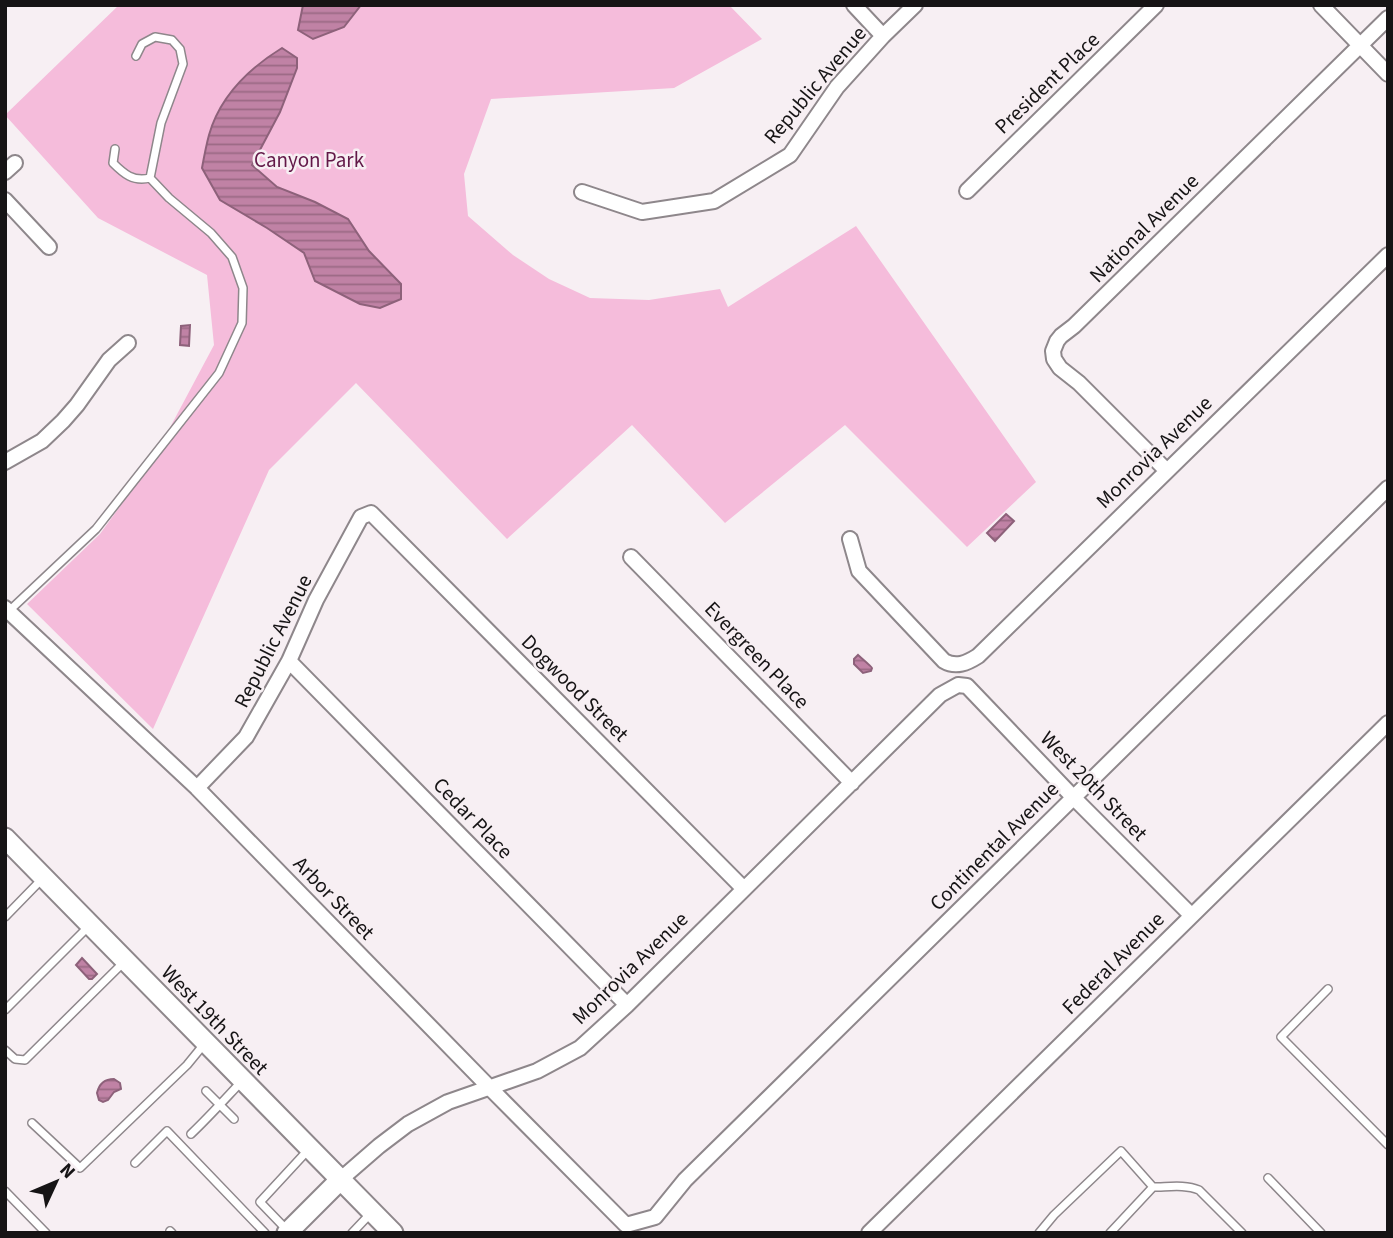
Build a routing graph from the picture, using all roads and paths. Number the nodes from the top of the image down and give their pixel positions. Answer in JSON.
{"nodes":[{"id":1,"x":854,"y":5,"type":"edge"},
{"id":2,"x":915,"y":5,"type":"edge"},
{"id":3,"x":1156,"y":5,"type":"edge"},
{"id":4,"x":1321,"y":5,"type":"edge"},
{"id":5,"x":1388,"y":18,"type":"edge"},
{"id":6,"x":883,"y":36,"type":"junction"},
{"id":7,"x":1360,"y":45,"type":"junction"},
{"id":8,"x":136,"y":56,"type":"dead end"},
{"id":9,"x":1388,"y":74,"type":"edge"},
{"id":10,"x":115,"y":149,"type":"dead end"},
{"id":11,"x":150,"y":178,"type":"junction"},
{"id":12,"x":582,"y":191,"type":"dead end"},
{"id":13,"x":967,"y":191,"type":"dead end"},
{"id":14,"x":5,"y":200,"type":"edge"},
{"id":15,"x":49,"y":247,"type":"dead end"},
{"id":16,"x":1388,"y":255,"type":"edge"},
{"id":17,"x":128,"y":343,"type":"dead end"},
{"id":18,"x":5,"y":462,"type":"edge"},
{"id":19,"x":1167,"y":471,"type":"junction"},
{"id":20,"x":1388,"y":488,"type":"edge"},
{"id":21,"x":377,"y":518,"type":"joint"},
{"id":22,"x":850,"y":538,"type":"dead end"},
{"id":23,"x":631,"y":557,"type":"dead end"},
{"id":24,"x":7,"y":610,"type":"edge"},
{"id":25,"x":289,"y":660,"type":"junction"},
{"id":26,"x":967,"y":686,"type":"joint"},
{"id":27,"x":1388,"y":723,"type":"edge"},
{"id":28,"x":852,"y":783,"type":"junction"},
{"id":29,"x":197,"y":788,"type":"junction"},
{"id":30,"x":1073,"y":797,"type":"junction"},
{"id":31,"x":5,"y":838,"type":"edge"},
{"id":32,"x":44,"y":878,"type":"junction"},
{"id":33,"x":744,"y":888,"type":"junction"},
{"id":34,"x":7,"y":913,"type":"edge"},
{"id":35,"x":1191,"y":915,"type":"junction"},
{"id":36,"x":90,"y":925,"type":"junction"},
{"id":37,"x":125,"y":961,"type":"junction"},
{"id":38,"x":1328,"y":989,"type":"dead end"},
{"id":39,"x":627,"y":1006,"type":"junction"},
{"id":40,"x":5,"y":1010,"type":"edge"},
{"id":41,"x":206,"y":1043,"type":"junction"},
{"id":42,"x":5,"y":1050,"type":"edge"},
{"id":43,"x":243,"y":1081,"type":"junction"},
{"id":44,"x":490,"y":1088,"type":"junction"},
{"id":45,"x":206,"y":1091,"type":"dead end"},
{"id":46,"x":219,"y":1104,"type":"junction"},
{"id":47,"x":234,"y":1119,"type":"dead end"},
{"id":48,"x":32,"y":1123,"type":"dead end"},
{"id":49,"x":191,"y":1134,"type":"dead end"},
{"id":50,"x":1388,"y":1145,"type":"edge"},
{"id":51,"x":310,"y":1149,"type":"junction"},
{"id":52,"x":135,"y":1163,"type":"dead end"},
{"id":53,"x":1268,"y":1178,"type":"dead end"},
{"id":54,"x":341,"y":1179,"type":"junction"},
{"id":55,"x":1153,"y":1187,"type":"junction"},
{"id":56,"x":5,"y":1191,"type":"edge"},
{"id":57,"x":372,"y":1212,"type":"junction"},
{"id":58,"x":626,"y":1225,"type":"joint"},
{"id":59,"x":287,"y":1232,"type":"edge"},
{"id":60,"x":46,"y":1233,"type":"edge"},
{"id":61,"x":265,"y":1233,"type":"edge"},
{"id":62,"x":352,"y":1233,"type":"edge"},
{"id":63,"x":393,"y":1233,"type":"edge"},
{"id":64,"x":869,"y":1233,"type":"edge"},
{"id":65,"x":1039,"y":1233,"type":"edge"},
{"id":66,"x":1110,"y":1233,"type":"edge"},
{"id":67,"x":1242,"y":1233,"type":"edge"},
{"id":68,"x":1321,"y":1233,"type":"edge"}],
"edges":[{"from":1,"to":6,"type":"street"},
{"from":2,"to":6,"type":"street","name":"Republic Avenue"},
{"from":3,"to":13,"type":"street","name":"President Place"},
{"from":4,"to":7,"type":"street"},
{"from":5,"to":7,"type":"street","name":"National Avenue"},
{"from":6,"to":12,"type":"street","name":"Republic Avenue"},
{"from":7,"to":9,"type":"street"},
{"from":7,"to":19,"type":"street","name":"National Avenue"},
{"from":8,"to":11,"type":"lane"},
{"from":10,"to":11,"type":"lane"},
{"from":11,"to":24,"type":"lane"},
{"from":14,"to":15,"type":"street"},
{"from":16,"to":19,"type":"street","name":"Monrovia Avenue"},
{"from":17,"to":18,"type":"street"},
{"from":19,"to":22,"type":"street","name":"Monrovia Avenue"},
{"from":20,"to":30,"type":"street","name":"Continental Avenue"},
{"from":21,"to":25,"type":"street","name":"Republic Avenue"},
{"from":21,"to":33,"type":"street","name":"Dogwood Street"},
{"from":23,"to":28,"type":"street","name":"Evergreen Place"},
{"from":24,"to":29,"type":"street","name":"Arbor Street"},
{"from":25,"to":29,"type":"street","name":"Republic Avenue"},
{"from":25,"to":39,"type":"street","name":"Cedar Place"},
{"from":26,"to":28,"type":"street","name":"Monrovia Avenue"},
{"from":26,"to":30,"type":"street","name":"West 20th Street"},
{"from":27,"to":35,"type":"street","name":"Federal Avenue"},
{"from":28,"to":33,"type":"street","name":"Monrovia Avenue"},
{"from":29,"to":44,"type":"street","name":"Arbor Street"},
{"from":30,"to":35,"type":"street","name":"West 20th Street"},
{"from":30,"to":58,"type":"street","name":"Continental Avenue"},
{"from":31,"to":32,"type":"street","name":"West 19th Street"},
{"from":32,"to":34,"type":"lane"},
{"from":32,"to":36,"type":"street","name":"West 19th Street"},
{"from":33,"to":39,"type":"street","name":"Monrovia Avenue"},
{"from":35,"to":64,"type":"street","name":"Federal Avenue"},
{"from":36,"to":37,"type":"street","name":"West 19th Street"},
{"from":36,"to":40,"type":"lane"},
{"from":37,"to":41,"type":"street","name":"West 19th Street"},
{"from":37,"to":42,"type":"lane"},
{"from":38,"to":50,"type":"lane"},
{"from":39,"to":44,"type":"street","name":"Monrovia Avenue"},
{"from":41,"to":43,"type":"street","name":"West 19th Street"},
{"from":41,"to":48,"type":"lane"},
{"from":43,"to":46,"type":"lane"},
{"from":43,"to":51,"type":"street","name":"West 19th Street"},
{"from":44,"to":54,"type":"street","name":"Monrovia Avenue"},
{"from":44,"to":58,"type":"street","name":"Arbor Street"},
{"from":45,"to":46,"type":"lane"},
{"from":46,"to":47,"type":"lane"},
{"from":46,"to":49,"type":"lane"},
{"from":51,"to":54,"type":"street","name":"West 19th Street"},
{"from":51,"to":59,"type":"lane"},
{"from":52,"to":61,"type":"lane"},
{"from":53,"to":68,"type":"lane"},
{"from":54,"to":57,"type":"street","name":"West 19th Street"},
{"from":54,"to":59,"type":"street","name":"Monrovia Avenue"},
{"from":55,"to":65,"type":"lane"},
{"from":55,"to":66,"type":"lane"},
{"from":55,"to":67,"type":"lane"},
{"from":56,"to":60,"type":"lane"},
{"from":57,"to":62,"type":"lane"},
{"from":57,"to":63,"type":"street","name":"West 19th Street"}]}
